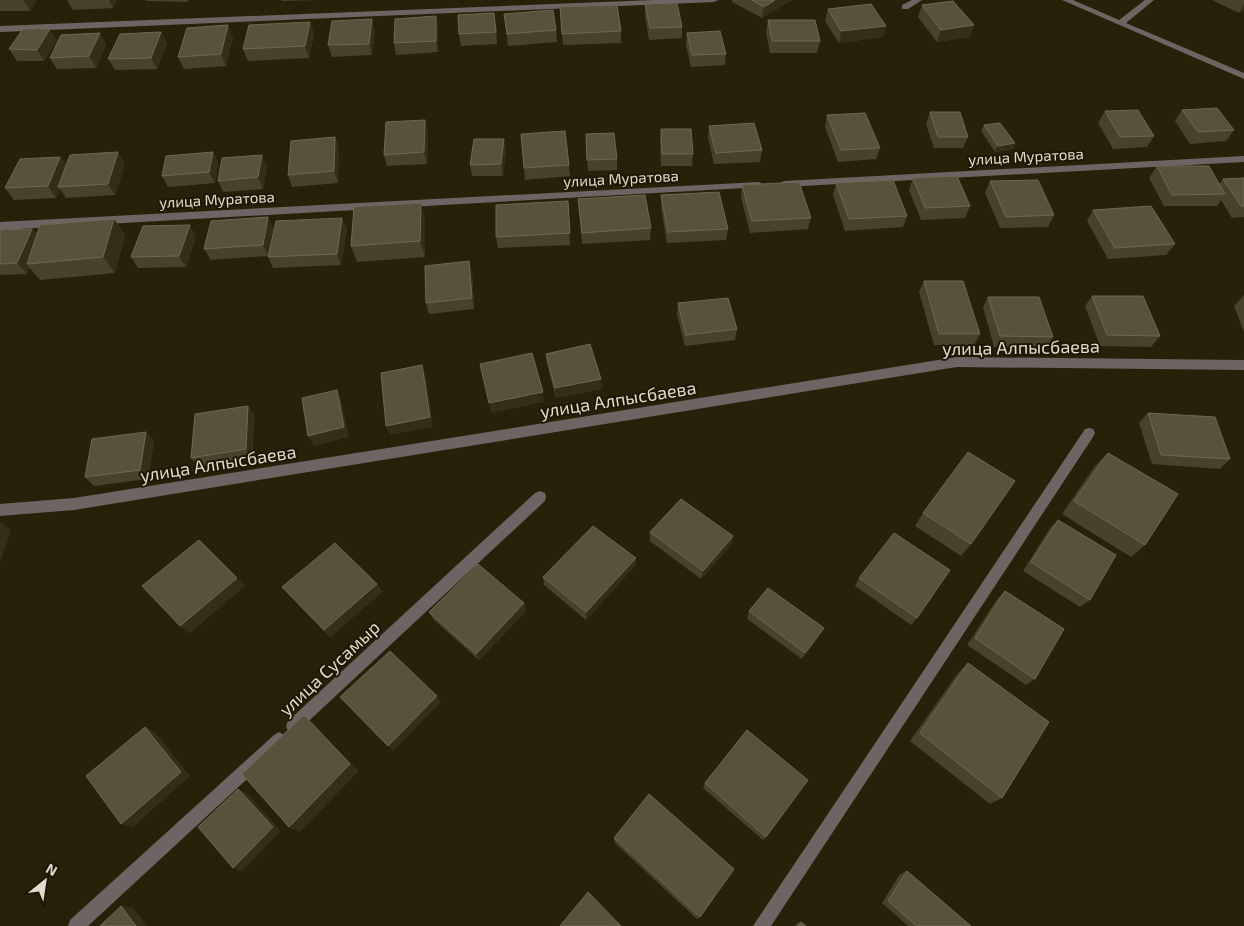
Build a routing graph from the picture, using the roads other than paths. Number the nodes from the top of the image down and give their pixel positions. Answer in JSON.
{"nodes":[{"id":1,"x":714,"y":0,"type":"edge"},
{"id":2,"x":918,"y":0,"type":"edge"},
{"id":3,"x":1066,"y":0,"type":"edge"},
{"id":4,"x":1150,"y":0,"type":"edge"},
{"id":5,"x":906,"y":7,"type":"dead end"},
{"id":6,"x":1120,"y":23,"type":"junction"},
{"id":7,"x":0,"y":29,"type":"edge"},
{"id":8,"x":1244,"y":76,"type":"edge"},
{"id":9,"x":1244,"y":159,"type":"edge"},
{"id":10,"x":0,"y":226,"type":"edge"},
{"id":11,"x":1244,"y":365,"type":"edge"},
{"id":12,"x":1089,"y":433,"type":"dead end"},
{"id":13,"x":540,"y":497,"type":"dead end"},
{"id":14,"x":0,"y":510,"type":"edge"},
{"id":15,"x":76,"y":926,"type":"edge"},
{"id":16,"x":761,"y":926,"type":"edge"}],
"edges":[{"from":1,"to":7,"type":"street"},
{"from":2,"to":5,"type":"street"},
{"from":3,"to":6,"type":"street"},
{"from":4,"to":6,"type":"street"},
{"from":6,"to":8,"type":"street"},
{"from":9,"to":10,"type":"street","name":"улица Муратова"},
{"from":11,"to":14,"type":"street","name":"улица Алпысбаева"},
{"from":12,"to":16,"type":"street"},
{"from":13,"to":15,"type":"street","name":"улица Сусамыр"}]}
